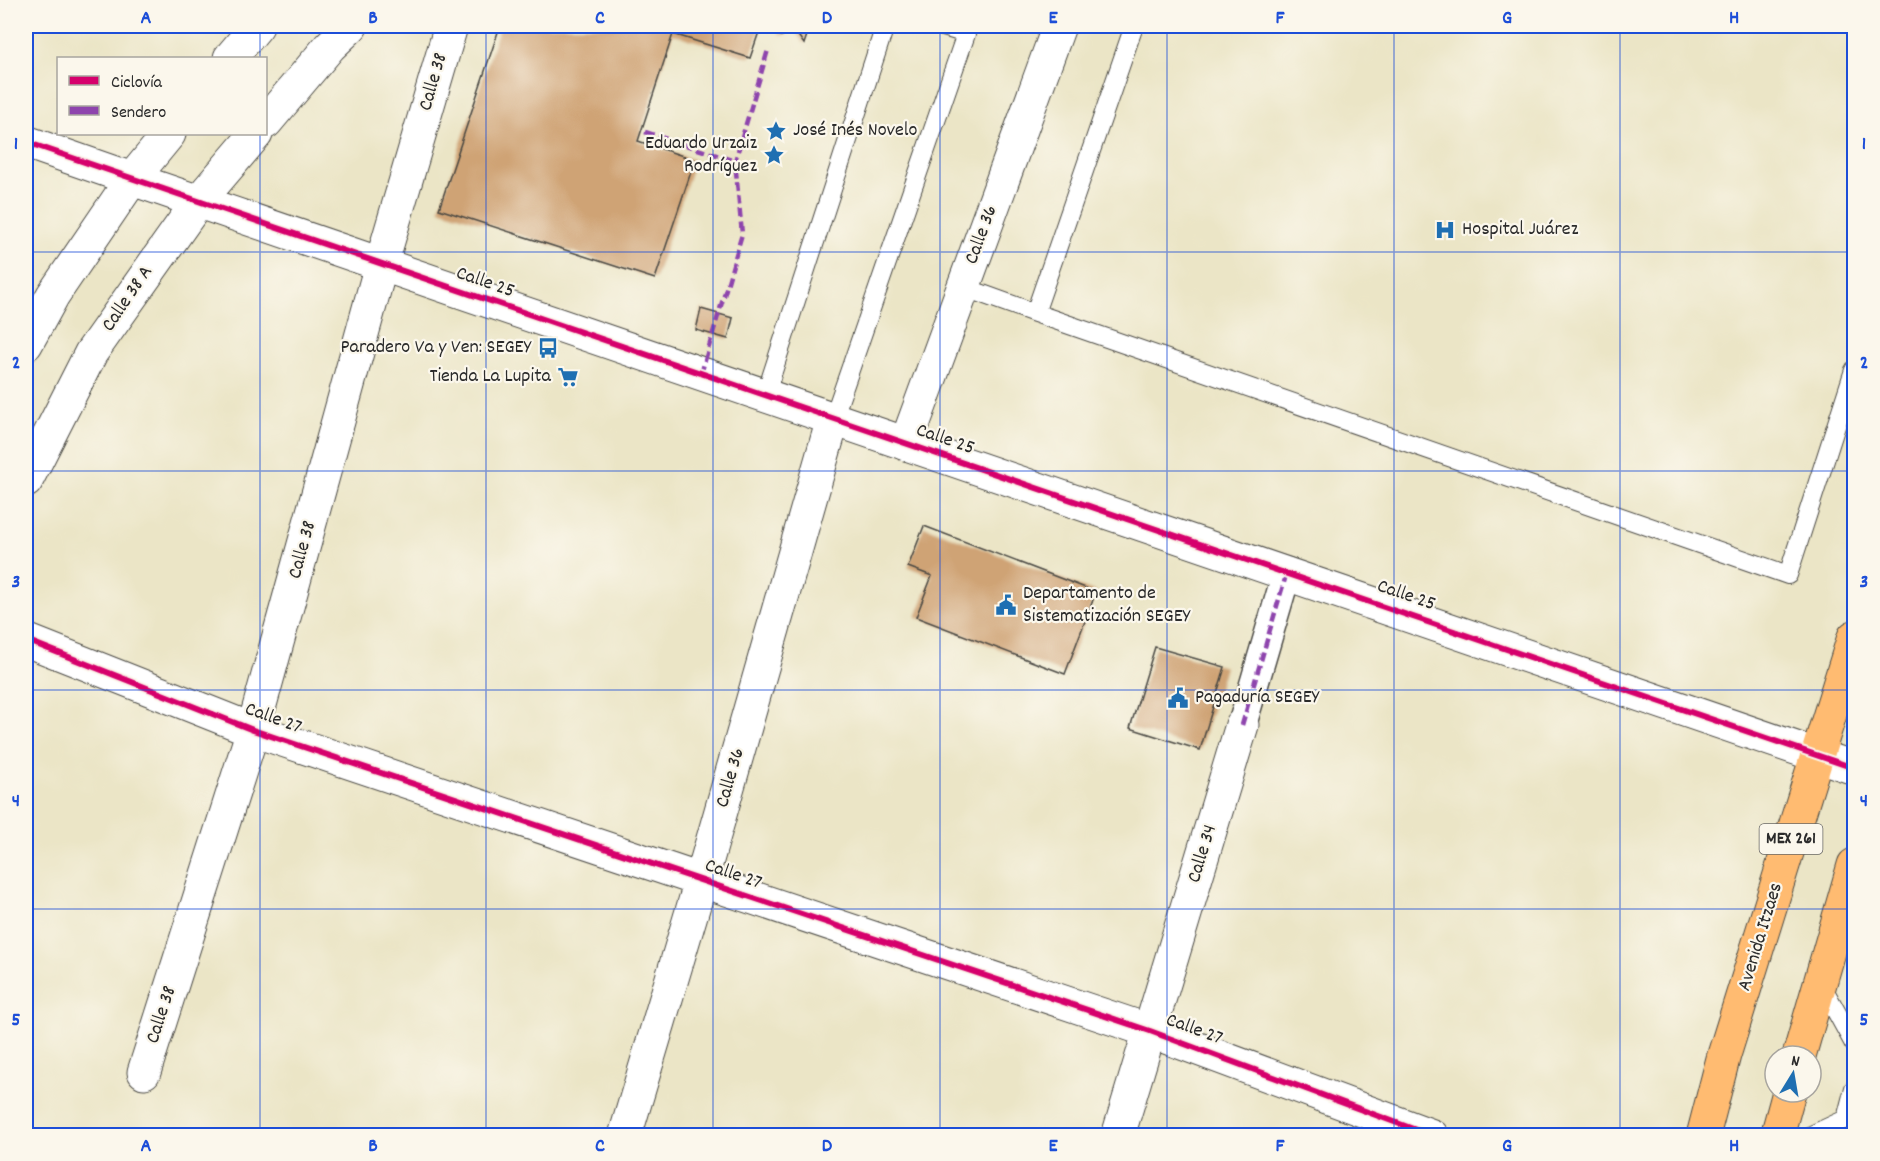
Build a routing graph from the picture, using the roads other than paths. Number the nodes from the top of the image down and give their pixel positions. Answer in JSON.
{"nodes":[{"id":1,"x":257,"y":26,"type":"edge"},
{"id":2,"x":351,"y":26,"type":"edge"},
{"id":3,"x":451,"y":26,"type":"edge"},
{"id":4,"x":885,"y":26,"type":"edge"},
{"id":5,"x":940,"y":26,"type":"edge"},
{"id":6,"x":1059,"y":26,"type":"edge"},
{"id":7,"x":1134,"y":26,"type":"edge"},
{"id":8,"x":231,"y":57,"type":"edge"},
{"id":9,"x":267,"y":121,"type":"edge"},
{"id":10,"x":168,"y":135,"type":"edge"},
{"id":11,"x":255,"y":135,"type":"edge"},
{"id":12,"x":26,"y":142,"type":"edge"},
{"id":13,"x":132,"y":179,"type":"junction"},
{"id":14,"x":198,"y":202,"type":"junction"},
{"id":15,"x":381,"y":265,"type":"junction"},
{"id":16,"x":963,"y":287,"type":"junction"},
{"id":17,"x":1035,"y":313,"type":"junction"},
{"id":18,"x":26,"y":344,"type":"edge"},
{"id":19,"x":1854,"y":370,"type":"edge"},
{"id":20,"x":765,"y":396,"type":"junction"},
{"id":21,"x":832,"y":419,"type":"junction"},
{"id":22,"x":906,"y":444,"type":"junction"},
{"id":23,"x":26,"y":481,"type":"edge"},
{"id":24,"x":1287,"y":572,"type":"junction"},
{"id":25,"x":1854,"y":637,"type":"edge"},
{"id":26,"x":26,"y":640,"type":"edge"},
{"id":27,"x":1242,"y":725,"type":"joint"},
{"id":28,"x":253,"y":730,"type":"junction"},
{"id":29,"x":1817,"y":755,"type":"junction"},
{"id":30,"x":1854,"y":768,"type":"edge"},
{"id":31,"x":1854,"y":866,"type":"edge"},
{"id":32,"x":702,"y":882,"type":"junction"},
{"id":33,"x":1820,"y":982,"type":"junction"},
{"id":34,"x":1150,"y":1031,"type":"junction"},
{"id":35,"x":1802,"y":1044,"type":"edge"},
{"id":36,"x":1854,"y":1044,"type":"edge"},
{"id":37,"x":144,"y":1072,"type":"dead end"},
{"id":38,"x":1854,"y":1088,"type":"edge"},
{"id":39,"x":1786,"y":1104,"type":"edge"},
{"id":40,"x":625,"y":1136,"type":"edge"},
{"id":41,"x":1118,"y":1136,"type":"edge"},
{"id":42,"x":1432,"y":1136,"type":"edge"},
{"id":43,"x":1703,"y":1136,"type":"edge"},
{"id":44,"x":1777,"y":1136,"type":"edge"},
{"id":45,"x":1809,"y":1136,"type":"edge"}],
"edges":[{"from":1,"to":8,"type":"street"},
{"from":2,"to":9,"type":"street"},
{"from":3,"to":15,"type":"street","name":"Calle 38"},
{"from":4,"to":20,"type":"lane"},
{"from":5,"to":21,"type":"lane"},
{"from":6,"to":16,"type":"street","name":"Calle 36"},
{"from":7,"to":17,"type":"lane"},
{"from":10,"to":13,"type":"street"},
{"from":11,"to":14,"type":"street","name":"Calle 38 A"},
{"from":12,"to":13,"type":"street","name":"Calle 25"},
{"from":13,"to":14,"type":"street","name":"Calle 25"},
{"from":13,"to":18,"type":"street"},
{"from":14,"to":15,"type":"street","name":"Calle 25"},
{"from":14,"to":23,"type":"street","name":"Calle 38 A"},
{"from":15,"to":20,"type":"street","name":"Calle 25"},
{"from":15,"to":28,"type":"street","name":"Calle 38"},
{"from":16,"to":17,"type":"lane"},
{"from":16,"to":22,"type":"street","name":"Calle 36"},
{"from":17,"to":19,"type":"lane"},
{"from":20,"to":21,"type":"street","name":"Calle 25"},
{"from":21,"to":22,"type":"street","name":"Calle 25"},
{"from":21,"to":32,"type":"street","name":"Calle 36"},
{"from":22,"to":24,"type":"street","name":"Calle 25"},
{"from":24,"to":27,"type":"street","name":"Calle 34"},
{"from":24,"to":29,"type":"street","name":"Calle 25"},
{"from":25,"to":29,"type":"main road","name":"Avenida Itzaes","number":"MEX 261"},
{"from":26,"to":28,"type":"street","name":"Calle 27"},
{"from":27,"to":34,"type":"street","name":"Calle 34"},
{"from":28,"to":32,"type":"street","name":"Calle 27"},
{"from":28,"to":37,"type":"street","name":"Calle 38"},
{"from":29,"to":30,"type":"street","name":"Calle 25"},
{"from":29,"to":43,"type":"main road","name":"Avenida Itzaes","number":"MEX 261"},
{"from":31,"to":33,"type":"main road"},
{"from":32,"to":34,"type":"street","name":"Calle 27"},
{"from":32,"to":40,"type":"street","name":"Calle 36"},
{"from":33,"to":35,"type":"main road"},
{"from":33,"to":36,"type":"lane"},
{"from":34,"to":41,"type":"street","name":"Calle 34"},
{"from":34,"to":42,"type":"street","name":"Calle 27"},
{"from":38,"to":45,"type":"lane"},
{"from":39,"to":44,"type":"main road"}]}
